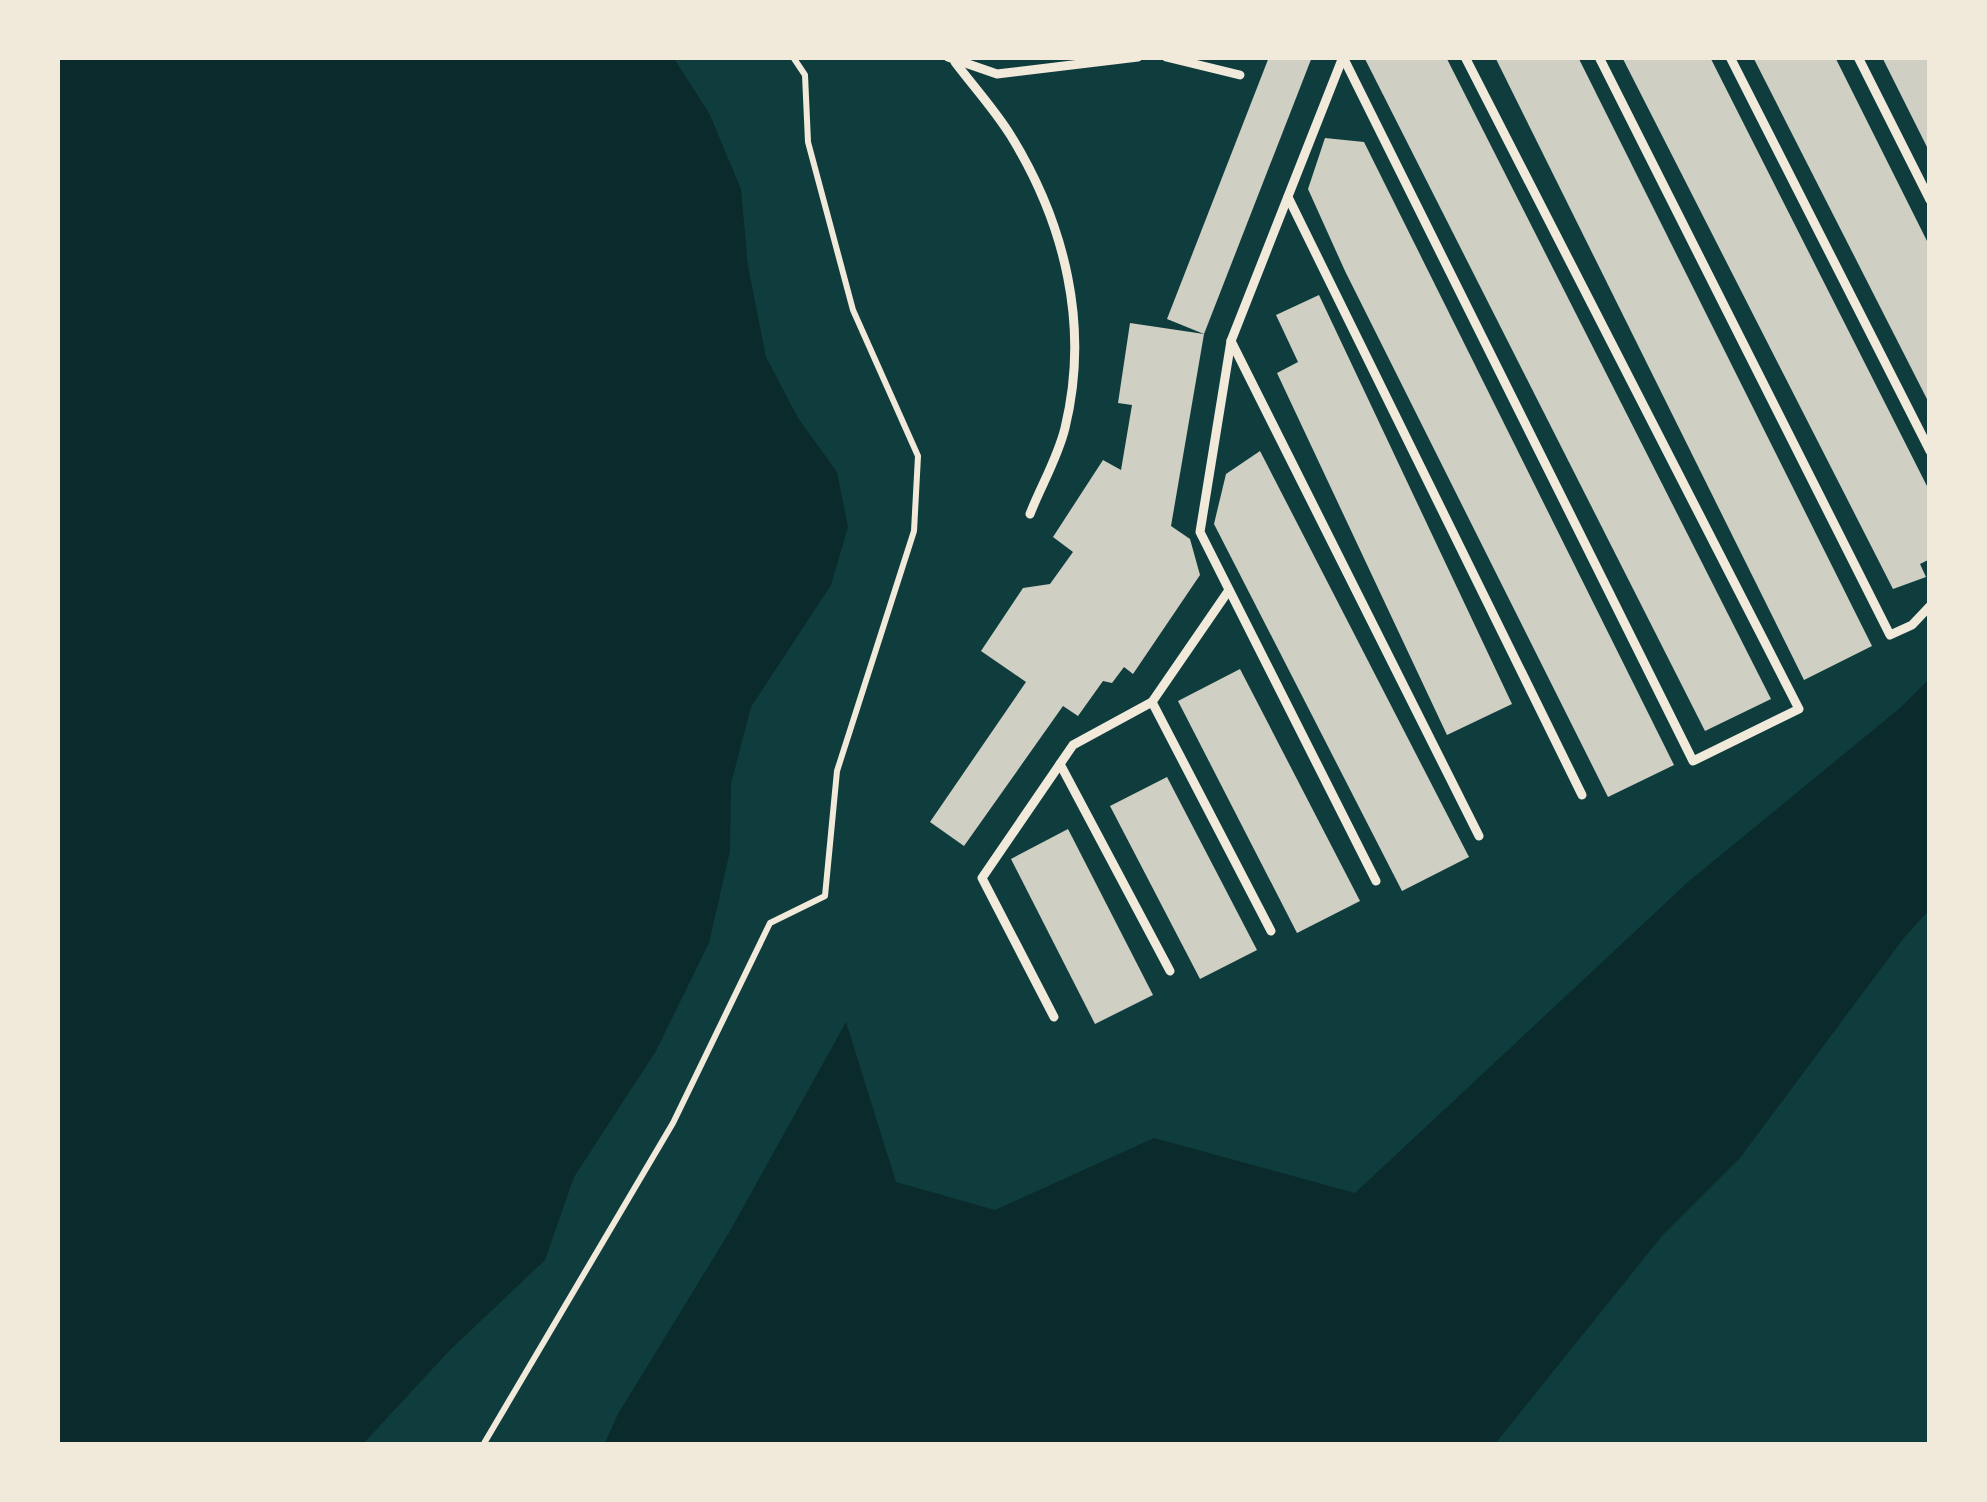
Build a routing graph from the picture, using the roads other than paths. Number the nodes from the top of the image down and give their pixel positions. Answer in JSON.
{"nodes":[{"id":1,"x":1138,"y":57,"type":"edge"},
{"id":2,"x":1166,"y":57,"type":"edge"},
{"id":3,"x":1465,"y":57,"type":"edge"},
{"id":4,"x":1599,"y":57,"type":"edge"},
{"id":5,"x":1730,"y":57,"type":"edge"},
{"id":6,"x":1858,"y":57,"type":"edge"},
{"id":7,"x":951,"y":60,"type":"edge"},
{"id":8,"x":1240,"y":75,"type":"dead end"},
{"id":9,"x":1288,"y":197,"type":"junction"},
{"id":10,"x":1930,"y":200,"type":"edge"},
{"id":11,"x":1231,"y":341,"type":"junction"},
{"id":12,"x":1930,"y":451,"type":"edge"},
{"id":13,"x":1030,"y":514,"type":"dead end"},
{"id":14,"x":1229,"y":590,"type":"junction"},
{"id":15,"x":1930,"y":606,"type":"edge"},
{"id":16,"x":1152,"y":702,"type":"junction"},
{"id":17,"x":1060,"y":764,"type":"junction"},
{"id":18,"x":1582,"y":795,"type":"dead end"},
{"id":19,"x":1479,"y":836,"type":"dead end"},
{"id":20,"x":1376,"y":880,"type":"dead end"},
{"id":21,"x":1271,"y":931,"type":"dead end"},
{"id":22,"x":1170,"y":971,"type":"dead end"},
{"id":23,"x":1054,"y":1017,"type":"dead end"}],
"edges":[{"from":1,"to":7,"type":"lane"},
{"from":2,"to":8,"type":"lane"},
{"from":3,"to":9,"type":"lane"},
{"from":4,"to":15,"type":"lane"},
{"from":5,"to":12,"type":"lane"},
{"from":6,"to":10,"type":"lane"},
{"from":7,"to":13,"type":"lane"},
{"from":9,"to":11,"type":"lane"},
{"from":9,"to":18,"type":"lane"},
{"from":11,"to":14,"type":"lane"},
{"from":11,"to":19,"type":"lane"},
{"from":14,"to":16,"type":"lane"},
{"from":14,"to":20,"type":"lane"},
{"from":16,"to":17,"type":"lane"},
{"from":16,"to":21,"type":"lane"},
{"from":17,"to":22,"type":"lane"},
{"from":17,"to":23,"type":"lane"}]}
